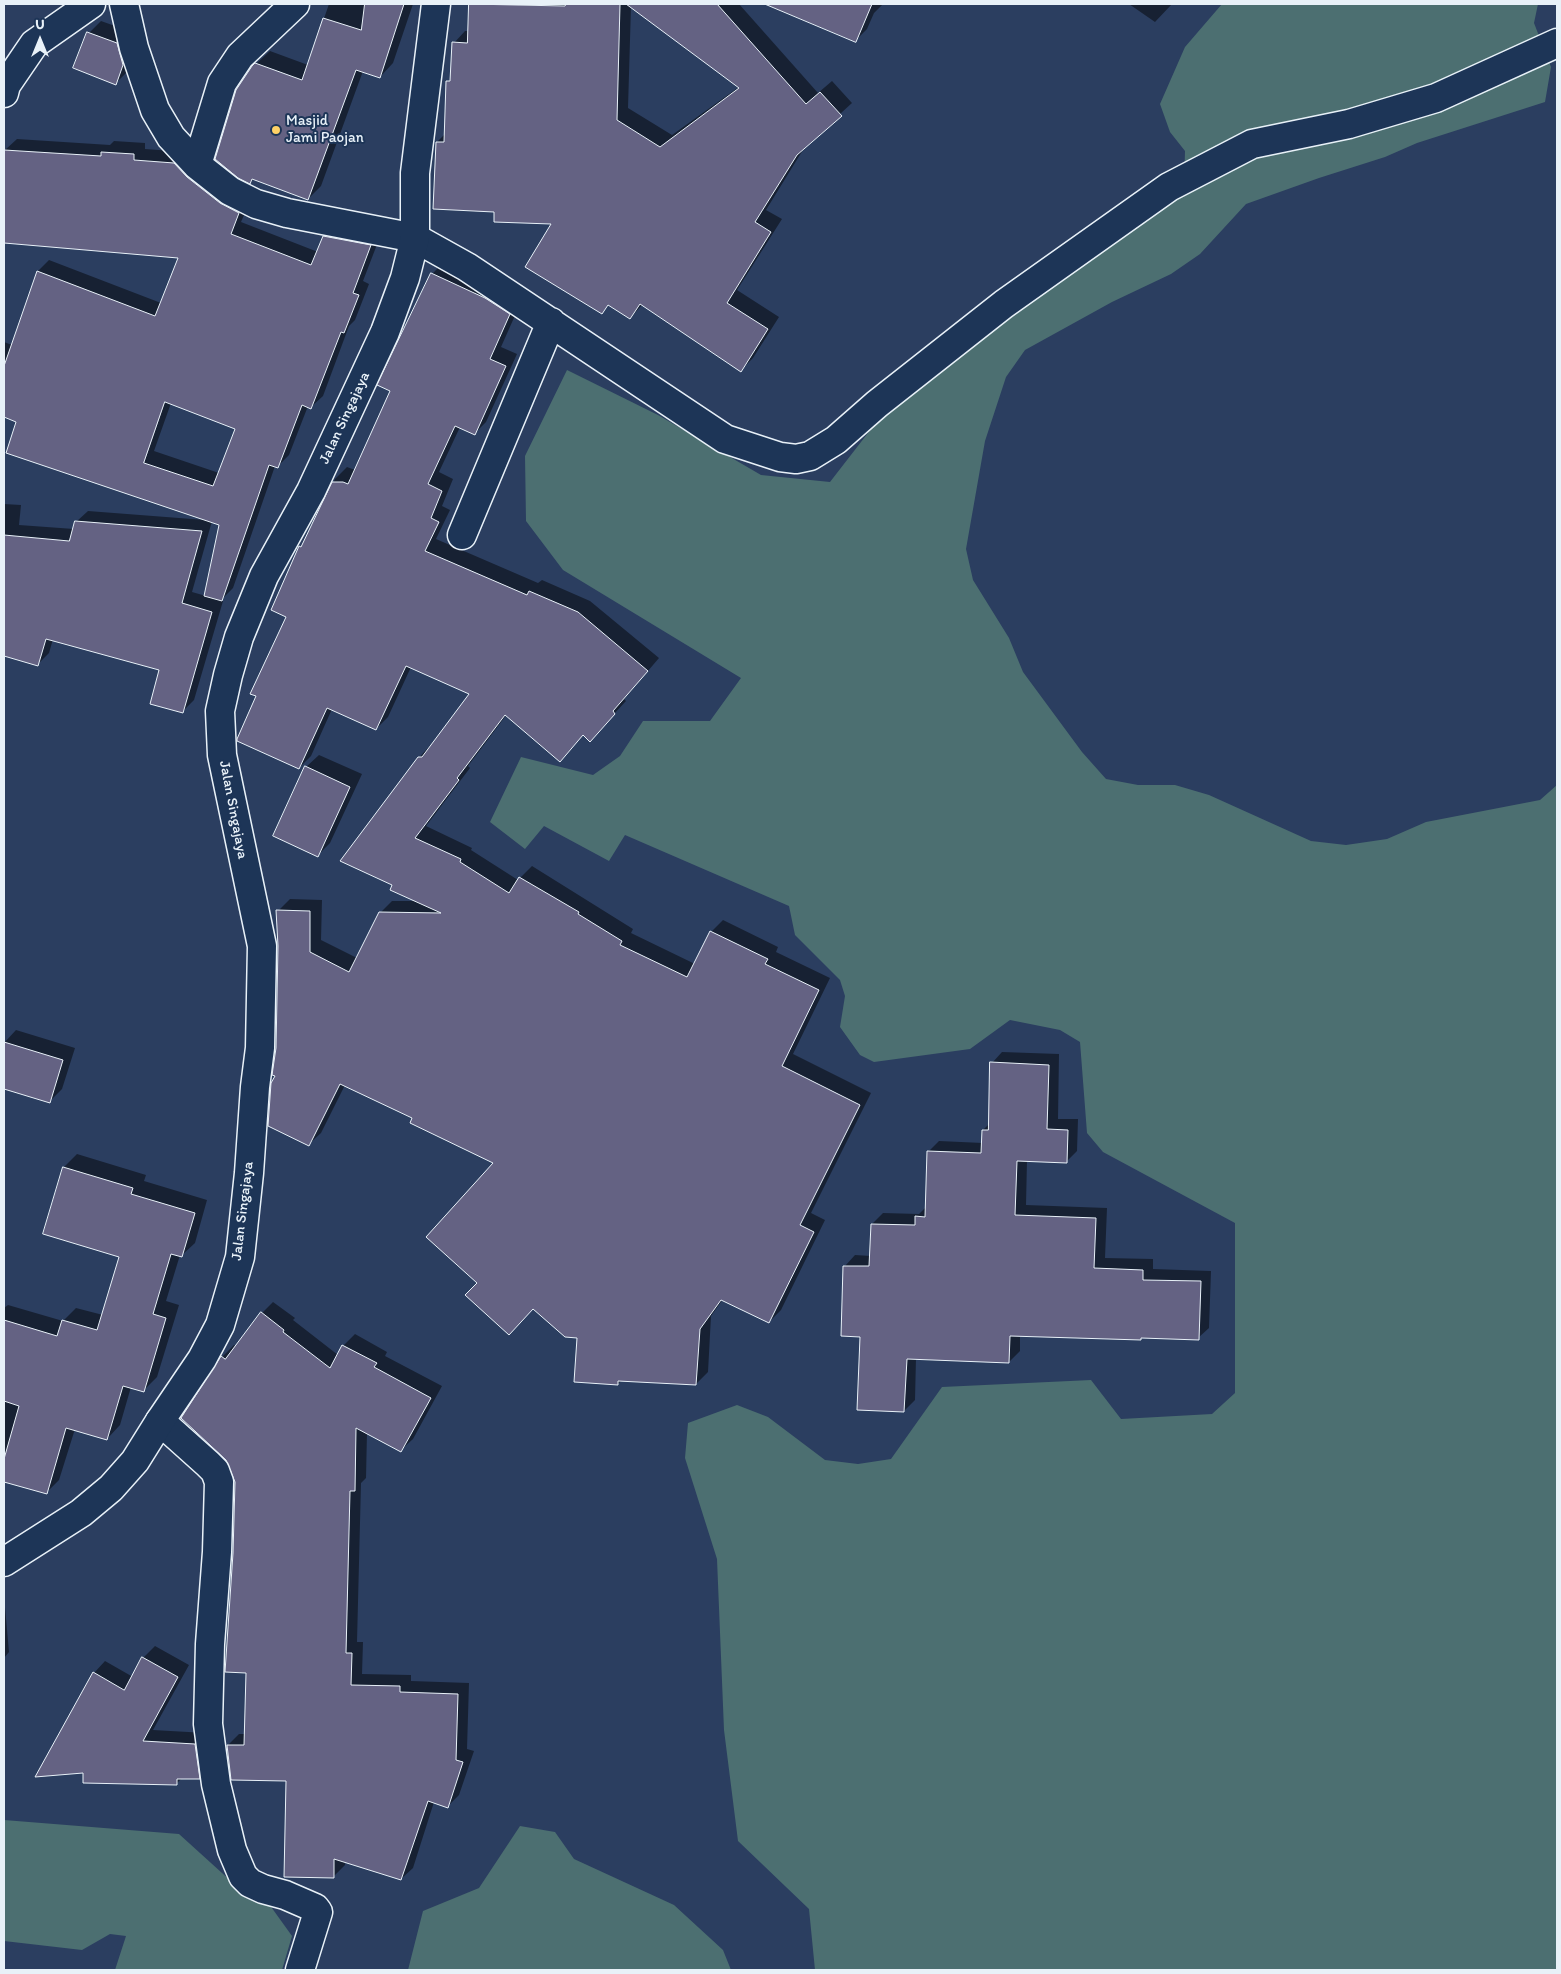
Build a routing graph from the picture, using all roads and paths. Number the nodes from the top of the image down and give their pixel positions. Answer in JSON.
{"nodes":[{"id":1,"x":91,"y":4,"type":"edge"},
{"id":2,"x":124,"y":4,"type":"edge"},
{"id":3,"x":296,"y":4,"type":"edge"},
{"id":4,"x":436,"y":4,"type":"edge"},
{"id":5,"x":1557,"y":43,"type":"edge"},
{"id":6,"x":4,"y":93,"type":"edge"},
{"id":7,"x":197,"y":165,"type":"junction"},
{"id":8,"x":415,"y":238,"type":"junction"},
{"id":9,"x":551,"y":322,"type":"junction"},
{"id":10,"x":462,"y":535,"type":"dead end"},
{"id":11,"x":160,"y":1421,"type":"junction"},
{"id":12,"x":4,"y":1562,"type":"edge"},
{"id":13,"x":300,"y":1970,"type":"edge"}],
"edges":[{"from":1,"to":6,"type":"street"},
{"from":2,"to":7,"type":"street"},
{"from":3,"to":7,"type":"street"},
{"from":4,"to":8,"type":"street","name":"Jalan Singajaya"},
{"from":5,"to":9,"type":"street"},
{"from":7,"to":8,"type":"street"},
{"from":8,"to":9,"type":"street"},
{"from":8,"to":11,"type":"street","name":"Jalan Singajaya"},
{"from":9,"to":10,"type":"street"},
{"from":11,"to":12,"type":"street","name":"Jalan Singajaya"},
{"from":11,"to":13,"type":"street"}]}
